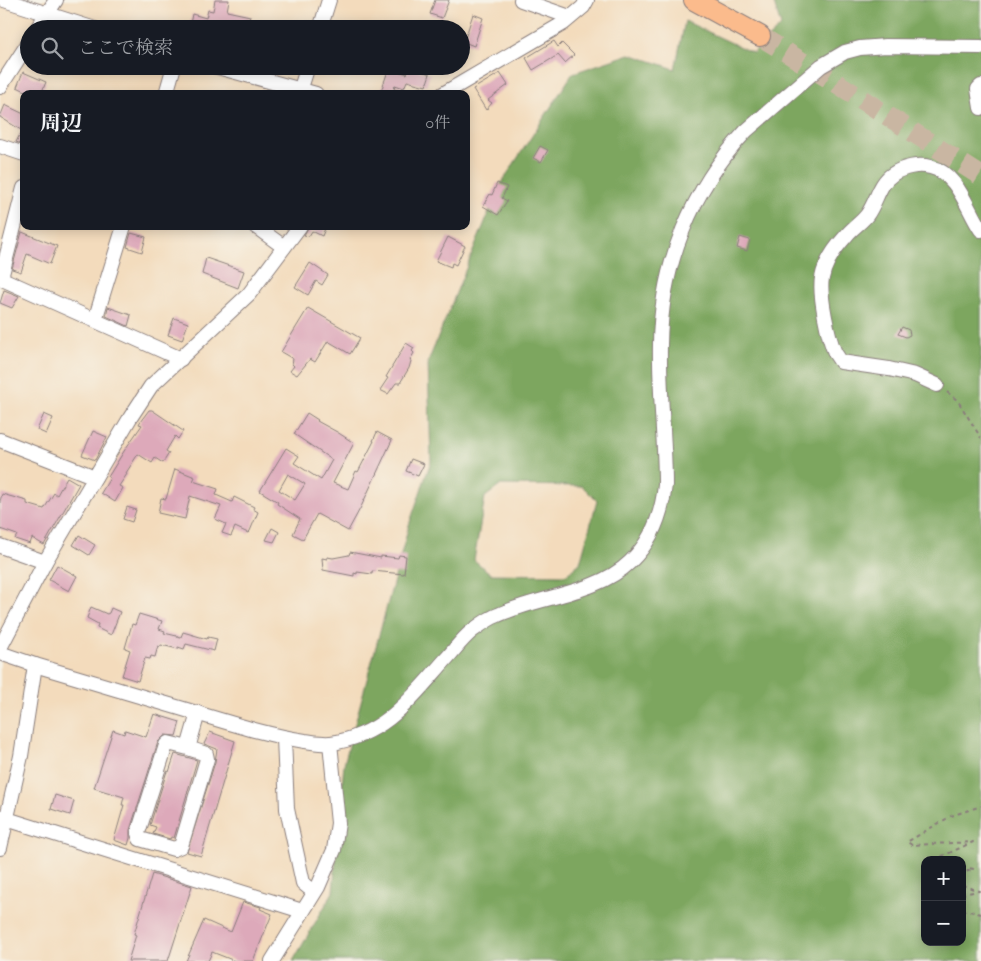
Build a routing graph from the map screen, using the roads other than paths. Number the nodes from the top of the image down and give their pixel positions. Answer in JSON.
{"nodes":[{"id":1,"x":4,"y":0,"type":"edge"},
{"id":2,"x":56,"y":0,"type":"edge"},
{"id":3,"x":329,"y":0,"type":"edge"},
{"id":4,"x":520,"y":0,"type":"edge"},
{"id":5,"x":588,"y":0,"type":"edge"},
{"id":6,"x":694,"y":0,"type":"edge"},
{"id":7,"x":48,"y":13,"type":"junction"},
{"id":8,"x":570,"y":17,"type":"junction"},
{"id":9,"x":43,"y":20,"type":"edge"},
{"id":10,"x":69,"y":20,"type":"edge"},
{"id":11,"x":323,"y":20,"type":"edge"},
{"id":12,"x":760,"y":36,"type":"tunnel mouth"},
{"id":13,"x":981,"y":46,"type":"edge"},
{"id":14,"x":20,"y":56,"type":"edge"},
{"id":15,"x":171,"y":75,"type":"edge"},
{"id":16,"x":244,"y":75,"type":"edge"},
{"id":17,"x":305,"y":75,"type":"edge"},
{"id":18,"x":981,"y":86,"type":"edge"},
{"id":19,"x":0,"y":87,"type":"edge"},
{"id":20,"x":167,"y":90,"type":"edge"},
{"id":21,"x":293,"y":90,"type":"edge"},
{"id":22,"x":301,"y":90,"type":"edge"},
{"id":23,"x":450,"y":90,"type":"edge"},
{"id":24,"x":981,"y":108,"type":"edge"},
{"id":25,"x":0,"y":146,"type":"edge"},
{"id":26,"x":20,"y":153,"type":"edge"},
{"id":27,"x":20,"y":203,"type":"edge"},
{"id":28,"x":123,"y":230,"type":"edge"},
{"id":29,"x":261,"y":230,"type":"edge"},
{"id":30,"x":297,"y":230,"type":"edge"},
{"id":31,"x":981,"y":230,"type":"edge"},
{"id":32,"x":284,"y":247,"type":"junction"},
{"id":33,"x":0,"y":278,"type":"edge"},
{"id":34,"x":95,"y":320,"type":"junction"},
{"id":35,"x":181,"y":359,"type":"junction"},
{"id":36,"x":937,"y":385,"type":"road end"},
{"id":37,"x":0,"y":440,"type":"edge"},
{"id":38,"x":95,"y":477,"type":"junction"},
{"id":39,"x":0,"y":546,"type":"edge"},
{"id":40,"x":45,"y":562,"type":"junction"},
{"id":41,"x":0,"y":648,"type":"edge"},
{"id":42,"x":0,"y":653,"type":"edge"},
{"id":43,"x":35,"y":665,"type":"junction"},
{"id":44,"x":198,"y":713,"type":"junction"},
{"id":45,"x":284,"y":738,"type":"junction"},
{"id":46,"x":330,"y":743,"type":"junction"},
{"id":47,"x":188,"y":748,"type":"junction"},
{"id":48,"x":4,"y":818,"type":"edge"},
{"id":49,"x":0,"y":848,"type":"edge"},
{"id":50,"x":314,"y":892,"type":"junction"},
{"id":51,"x":302,"y":911,"type":"junction"},
{"id":52,"x":272,"y":961,"type":"edge"}],
"edges":[{"from":1,"to":7,"type":"street"},
{"from":2,"to":7,"type":"street"},
{"from":3,"to":11,"type":"street"},
{"from":4,"to":8,"type":"street"},
{"from":5,"to":8,"type":"street"},
{"from":6,"to":12,"type":"highway"},
{"from":7,"to":9,"type":"street"},
{"from":7,"to":10,"type":"street"},
{"from":8,"to":23,"type":"street"},
{"from":13,"to":46,"type":"street"},
{"from":14,"to":19,"type":"street"},
{"from":15,"to":20,"type":"street"},
{"from":16,"to":21,"type":"street"},
{"from":17,"to":22,"type":"street"},
{"from":18,"to":24,"type":"street"},
{"from":25,"to":26,"type":"street"},
{"from":27,"to":33,"type":"street"},
{"from":28,"to":34,"type":"street"},
{"from":29,"to":32,"type":"street"},
{"from":30,"to":32,"type":"street"},
{"from":31,"to":36,"type":"street"},
{"from":32,"to":35,"type":"street"},
{"from":33,"to":34,"type":"street"},
{"from":34,"to":35,"type":"street"},
{"from":35,"to":38,"type":"street"},
{"from":37,"to":38,"type":"street"},
{"from":38,"to":40,"type":"street"},
{"from":39,"to":40,"type":"street"},
{"from":40,"to":41,"type":"street"},
{"from":42,"to":43,"type":"street"},
{"from":43,"to":44,"type":"street"},
{"from":43,"to":48,"type":"street"},
{"from":44,"to":45,"type":"street"},
{"from":44,"to":47,"type":"street"},
{"from":45,"to":46,"type":"street"},
{"from":45,"to":50,"type":"street"},
{"from":46,"to":50,"type":"street"},
{"from":47,"to":47,"type":"street"},
{"from":48,"to":49,"type":"street"},
{"from":48,"to":51,"type":"street"},
{"from":50,"to":51,"type":"street"},
{"from":51,"to":52,"type":"street"}]}
